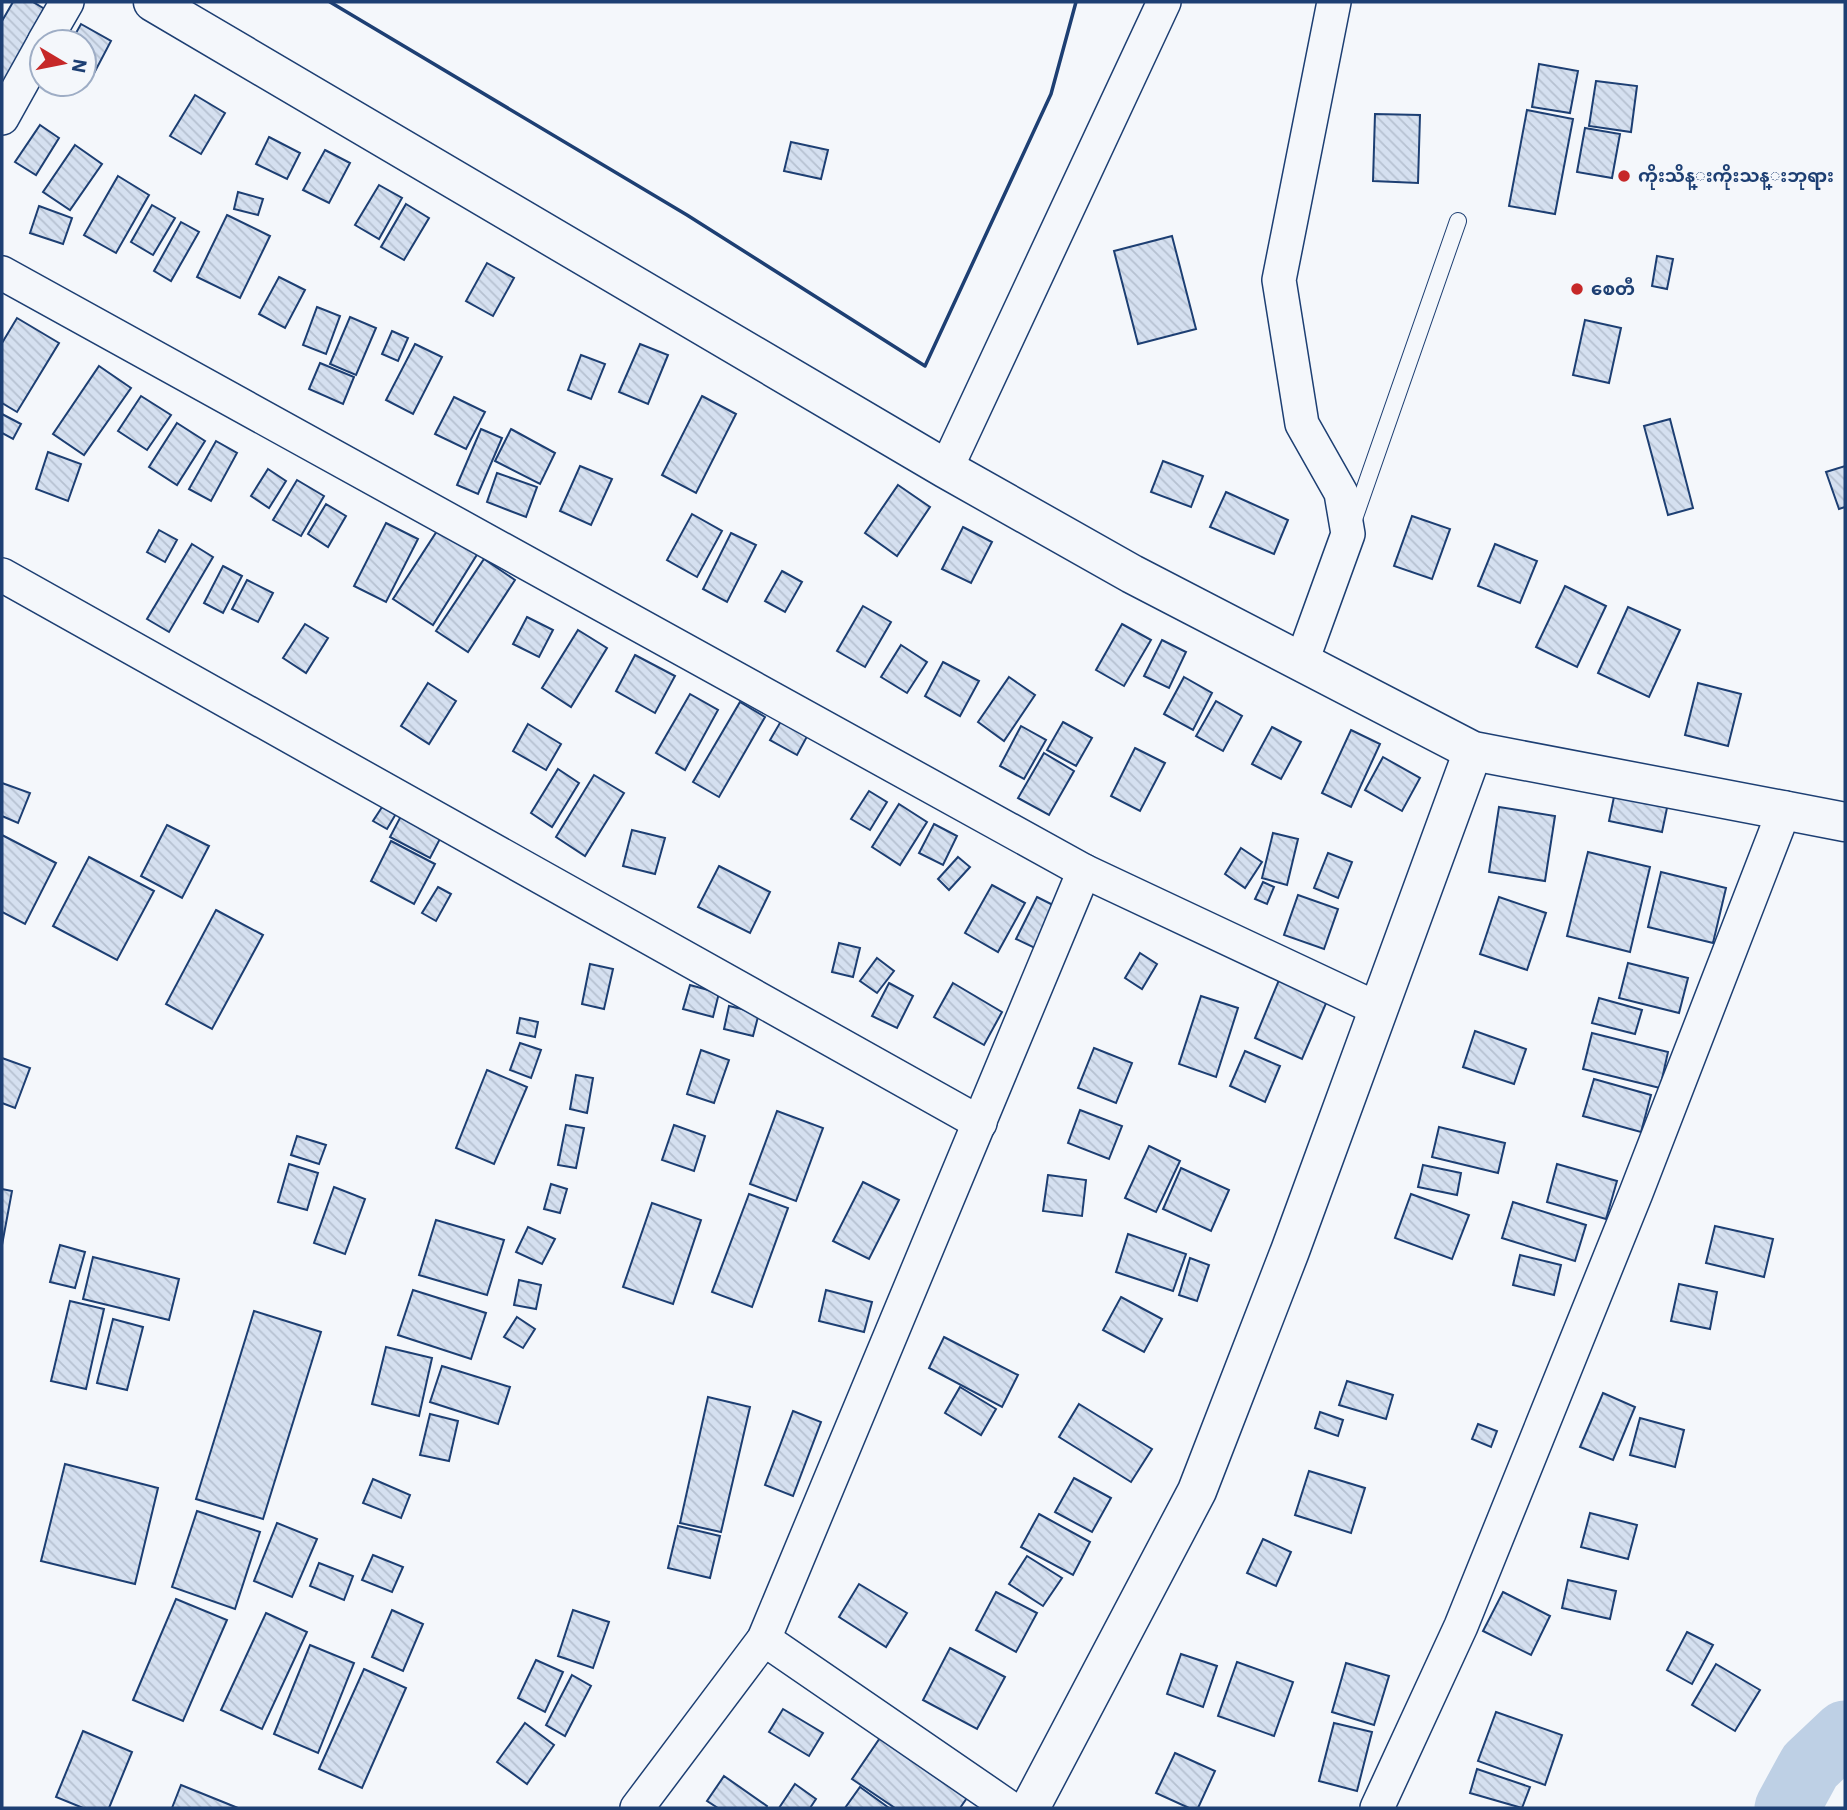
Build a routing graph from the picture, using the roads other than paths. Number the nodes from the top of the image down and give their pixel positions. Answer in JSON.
{"nodes":[{"id":1,"x":67,"y":2,"type":"edge"},
{"id":2,"x":153,"y":2,"type":"edge"},
{"id":3,"x":1164,"y":2,"type":"edge"},
{"id":4,"x":1334,"y":2,"type":"edge"},
{"id":5,"x":52,"y":28,"type":"edge"},
{"id":6,"x":28,"y":71,"type":"edge"},
{"id":7,"x":2,"y":118,"type":"edge"},
{"id":8,"x":1458,"y":221,"type":"dead end"},
{"id":9,"x":2,"y":273,"type":"edge"},
{"id":10,"x":946,"y":470,"type":"junction"},
{"id":11,"x":1348,"y":534,"type":"junction"},
{"id":12,"x":2,"y":575,"type":"edge"},
{"id":13,"x":1302,"y":661,"type":"junction"},
{"id":14,"x":1473,"y":751,"type":"junction"},
{"id":15,"x":1786,"y":808,"type":"junction"},
{"id":16,"x":1845,"y":822,"type":"edge"},
{"id":17,"x":1084,"y":871,"type":"junction"},
{"id":18,"x":1380,"y":1010,"type":"junction"},
{"id":19,"x":981,"y":1122,"type":"junction"},
{"id":20,"x":764,"y":1639,"type":"junction"},
{"id":21,"x":636,"y":1808,"type":"edge"},
{"id":22,"x":1010,"y":1808,"type":"edge"},
{"id":23,"x":1030,"y":1808,"type":"edge"},
{"id":24,"x":1377,"y":1808,"type":"edge"}],
"edges":[{"from":1,"to":5,"type":"street"},
{"from":2,"to":10,"type":"street"},
{"from":3,"to":10,"type":"street"},
{"from":4,"to":11,"type":"street"},
{"from":6,"to":7,"type":"street"},
{"from":8,"to":11,"type":"lane"},
{"from":9,"to":17,"type":"street"},
{"from":10,"to":13,"type":"street"},
{"from":11,"to":13,"type":"street"},
{"from":12,"to":19,"type":"street"},
{"from":13,"to":14,"type":"street"},
{"from":14,"to":15,"type":"street"},
{"from":14,"to":18,"type":"street"},
{"from":15,"to":16,"type":"street"},
{"from":15,"to":24,"type":"street"},
{"from":17,"to":18,"type":"street"},
{"from":17,"to":19,"type":"street"},
{"from":18,"to":23,"type":"street"},
{"from":19,"to":20,"type":"street"},
{"from":20,"to":21,"type":"street"},
{"from":20,"to":22,"type":"street"}]}
